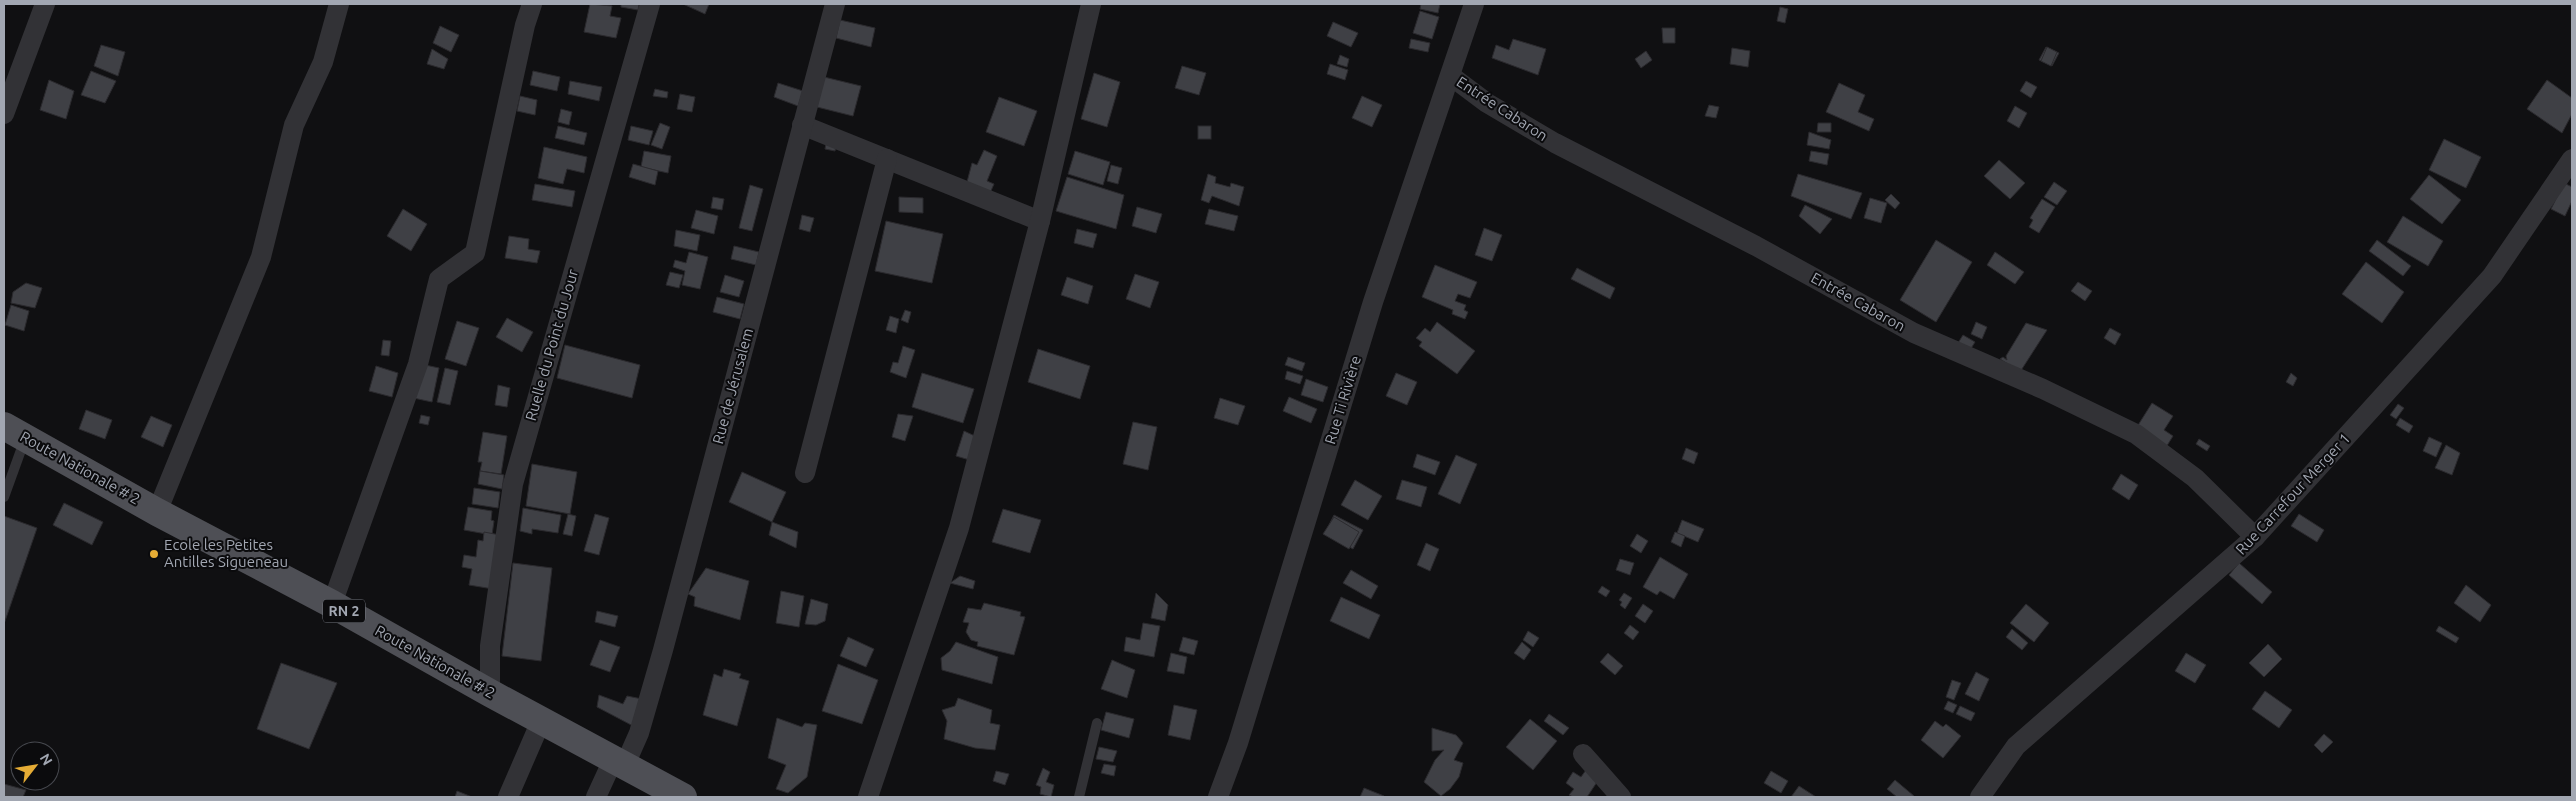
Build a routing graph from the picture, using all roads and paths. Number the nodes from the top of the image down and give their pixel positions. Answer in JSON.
{"nodes":[{"id":1,"x":45,"y":4,"type":"edge"},
{"id":2,"x":339,"y":4,"type":"edge"},
{"id":3,"x":532,"y":4,"type":"edge"},
{"id":4,"x":650,"y":4,"type":"edge"},
{"id":5,"x":834,"y":4,"type":"edge"},
{"id":6,"x":1091,"y":4,"type":"edge"},
{"id":7,"x":1474,"y":4,"type":"edge"},
{"id":8,"x":1451,"y":76,"type":"junction"},
{"id":9,"x":4,"y":114,"type":"edge"},
{"id":10,"x":802,"y":125,"type":"junction"},
{"id":11,"x":887,"y":159,"type":"junction"},
{"id":12,"x":2572,"y":159,"type":"edge"},
{"id":13,"x":1040,"y":221,"type":"junction"},
{"id":14,"x":15,"y":432,"type":"edge"},
{"id":15,"x":805,"y":473,"type":"dead end"},
{"id":16,"x":4,"y":497,"type":"edge"},
{"id":17,"x":157,"y":512,"type":"junction"},
{"id":18,"x":2255,"y":537,"type":"junction"},
{"id":19,"x":332,"y":604,"type":"junction"},
{"id":20,"x":490,"y":694,"type":"junction"},
{"id":21,"x":541,"y":721,"type":"junction"},
{"id":22,"x":1097,"y":724,"type":"dead end"},
{"id":23,"x":1584,"y":754,"type":"dead end"},
{"id":24,"x":618,"y":764,"type":"junction"},
{"id":25,"x":508,"y":797,"type":"edge"},
{"id":26,"x":596,"y":797,"type":"edge"},
{"id":27,"x":683,"y":797,"type":"edge"},
{"id":28,"x":868,"y":797,"type":"edge"},
{"id":29,"x":1079,"y":797,"type":"edge"},
{"id":30,"x":1218,"y":797,"type":"edge"},
{"id":31,"x":1621,"y":797,"type":"edge"},
{"id":32,"x":1980,"y":797,"type":"edge"}],
"edges":[{"from":1,"to":9,"type":"street"},
{"from":2,"to":17,"type":"street"},
{"from":3,"to":19,"type":"street"},
{"from":4,"to":20,"type":"street","name":"Ruelle du Point du Jour"},
{"from":5,"to":10,"type":"street","name":"Rue de Jérusalem"},
{"from":6,"to":13,"type":"street"},
{"from":7,"to":8,"type":"street","name":"Rue Ti Rivière"},
{"from":8,"to":18,"type":"street","name":"Entrée Cabaron"},
{"from":8,"to":30,"type":"street","name":"Rue Ti Rivière"},
{"from":10,"to":11,"type":"street"},
{"from":10,"to":24,"type":"street","name":"Rue de Jérusalem"},
{"from":11,"to":13,"type":"street"},
{"from":11,"to":15,"type":"street"},
{"from":12,"to":18,"type":"street","name":"Rue Carrefour Merger 1"},
{"from":13,"to":28,"type":"street"},
{"from":14,"to":16,"type":"lane"},
{"from":14,"to":17,"type":"main road","name":"Route Nationale # 2","number":"RN 2"},
{"from":17,"to":19,"type":"main road","name":"Route Nationale # 2","number":"RN 2"},
{"from":18,"to":32,"type":"street","name":"Rue Carrefour Merger 1"},
{"from":19,"to":20,"type":"main road","name":"Route Nationale # 2","number":"RN 2"},
{"from":20,"to":21,"type":"main road","name":"Route Nationale # 2","number":"RN 2"},
{"from":21,"to":24,"type":"main road","name":"Route Nationale # 2","number":"RN 2"},
{"from":21,"to":25,"type":"street"},
{"from":22,"to":29,"type":"lane"},
{"from":23,"to":31,"type":"street"},
{"from":24,"to":26,"type":"street","name":"Rue de Jérusalem"},
{"from":24,"to":27,"type":"main road","name":"Route Nationale # 2","number":"RN 2"}]}
